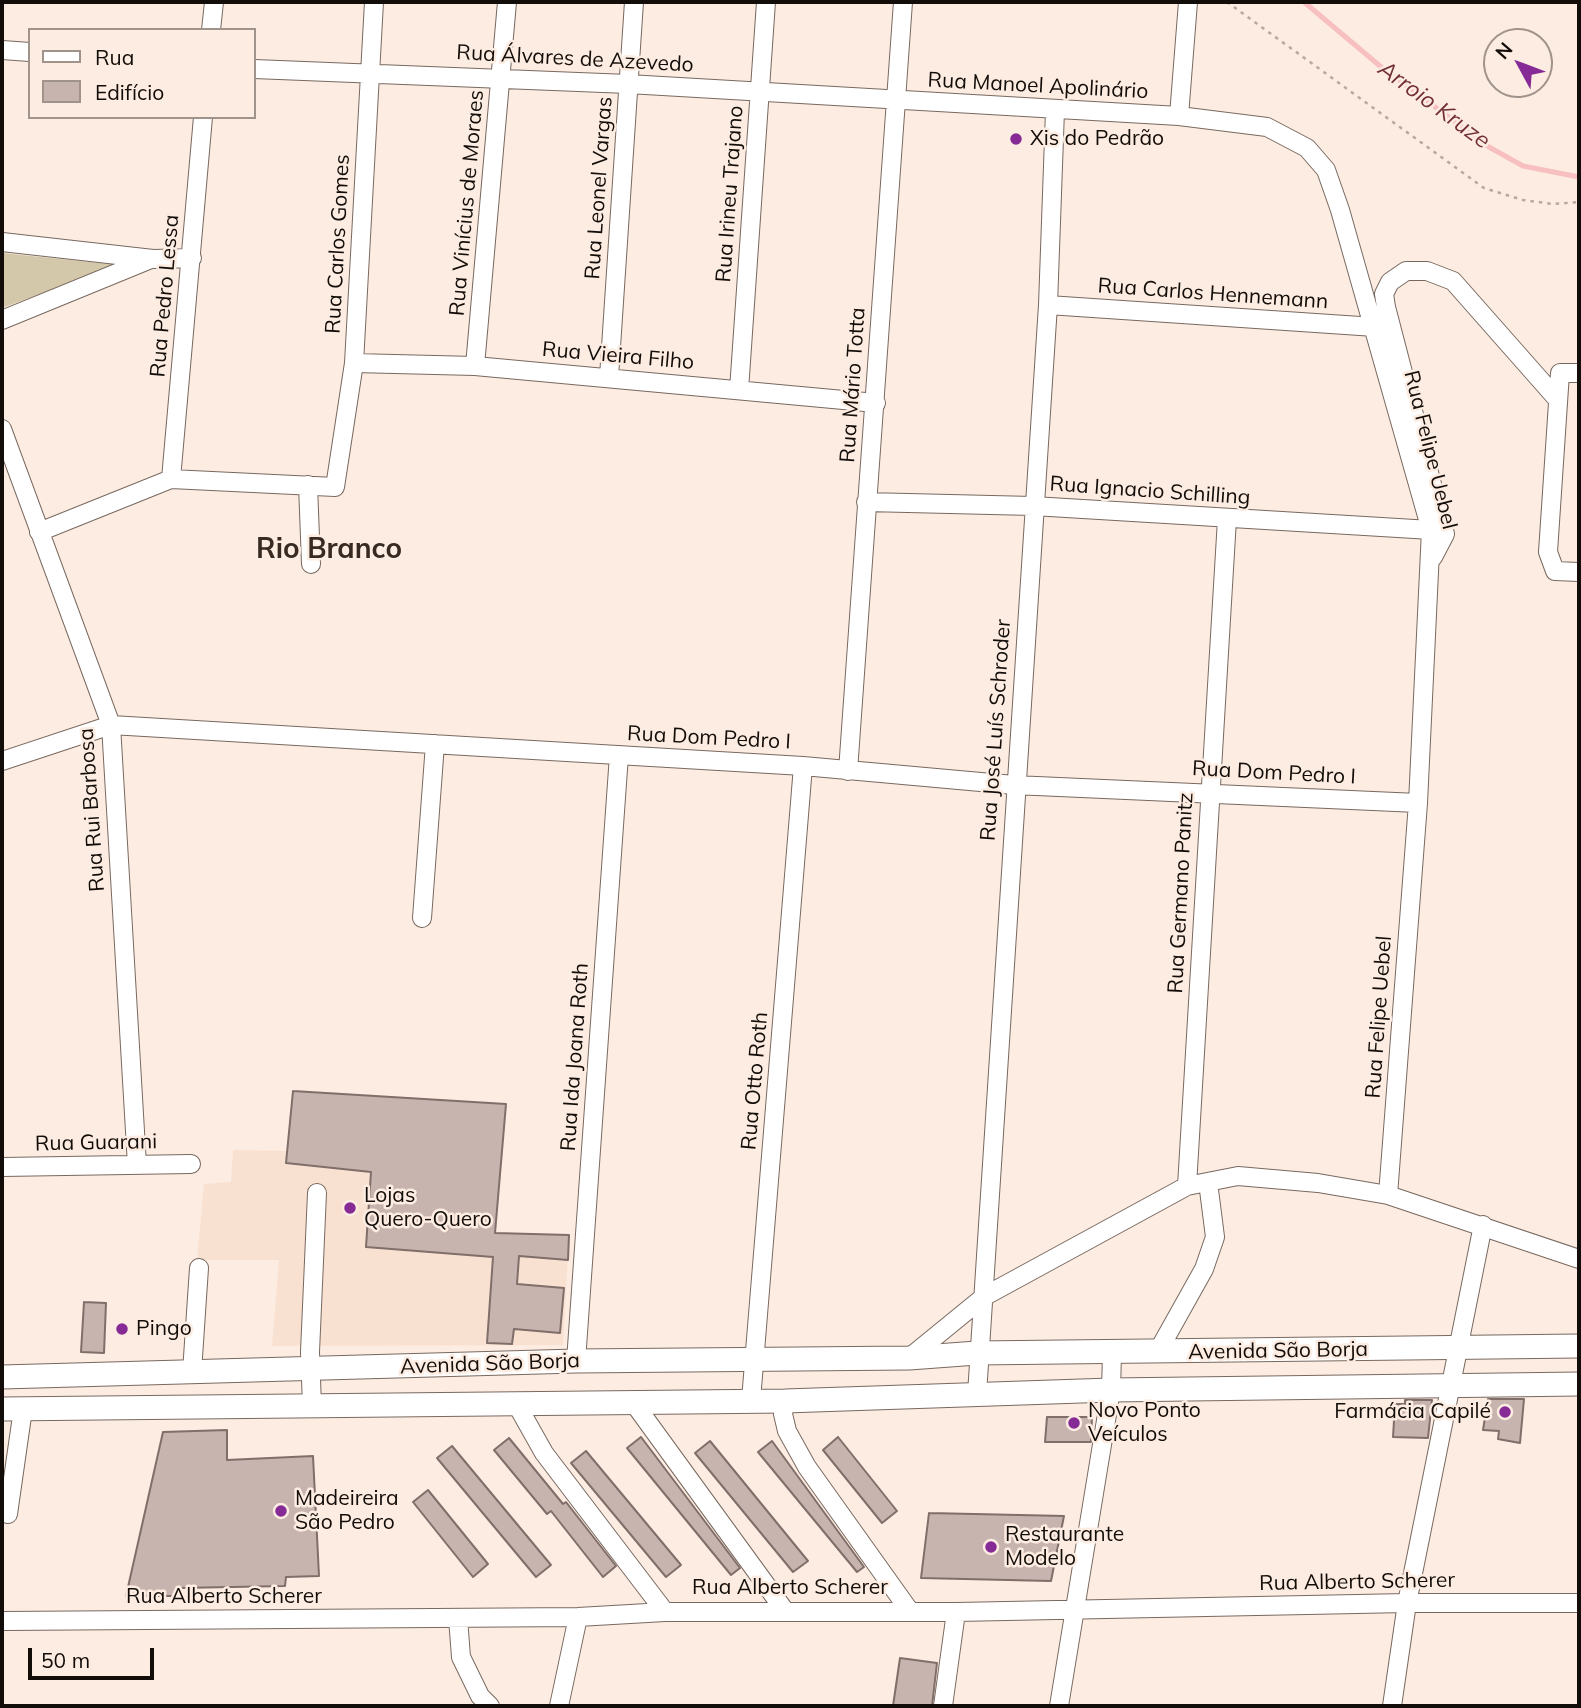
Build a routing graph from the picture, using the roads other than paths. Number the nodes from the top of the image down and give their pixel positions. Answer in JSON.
{"nodes":[{"id":1,"x":214,"y":2,"type":"edge"},
{"id":2,"x":374,"y":2,"type":"edge"},
{"id":3,"x":507,"y":2,"type":"edge"},
{"id":4,"x":634,"y":2,"type":"edge"},
{"id":5,"x":766,"y":2,"type":"edge"},
{"id":6,"x":903,"y":2,"type":"edge"},
{"id":7,"x":1188,"y":2,"type":"edge"},
{"id":8,"x":211,"y":28,"type":"edge"},
{"id":9,"x":2,"y":50,"type":"edge"},
{"id":10,"x":28,"y":52,"type":"edge"},
{"id":11,"x":256,"y":69,"type":"edge"},
{"id":12,"x":369,"y":71,"type":"junction"},
{"id":13,"x":500,"y":79,"type":"junction"},
{"id":14,"x":628,"y":84,"type":"junction"},
{"id":15,"x":760,"y":92,"type":"junction"},
{"id":16,"x":894,"y":101,"type":"junction"},
{"id":17,"x":1055,"y":110,"type":"junction"},
{"id":18,"x":1179,"y":116,"type":"junction"},
{"id":19,"x":203,"y":119,"type":"edge"},
{"id":20,"x":2,"y":242,"type":"edge"},
{"id":21,"x":192,"y":258,"type":"junction"},
{"id":22,"x":153,"y":259,"type":"junction"},
{"id":23,"x":1048,"y":305,"type":"junction"},
{"id":24,"x":2,"y":320,"type":"edge"},
{"id":25,"x":1375,"y":327,"type":"junction"},
{"id":26,"x":354,"y":363,"type":"junction"},
{"id":27,"x":475,"y":366,"type":"junction"},
{"id":28,"x":1579,"y":373,"type":"edge"},
{"id":29,"x":609,"y":377,"type":"junction"},
{"id":30,"x":739,"y":390,"type":"junction"},
{"id":31,"x":1558,"y":400,"type":"junction"},
{"id":32,"x":876,"y":404,"type":"junction"},
{"id":33,"x":2,"y":429,"type":"edge"},
{"id":34,"x":171,"y":479,"type":"junction"},
{"id":35,"x":308,"y":485,"type":"junction"},
{"id":36,"x":866,"y":502,"type":"junction"},
{"id":37,"x":1033,"y":506,"type":"junction"},
{"id":38,"x":1227,"y":519,"type":"junction"},
{"id":39,"x":1431,"y":530,"type":"junction"},
{"id":40,"x":39,"y":532,"type":"junction"},
{"id":41,"x":1430,"y":563,"type":"junction"},
{"id":42,"x":311,"y":564,"type":"dead end"},
{"id":43,"x":1579,"y":572,"type":"edge"},
{"id":44,"x":111,"y":725,"type":"junction"},
{"id":45,"x":435,"y":744,"type":"junction"},
{"id":46,"x":619,"y":755,"type":"junction"},
{"id":47,"x":2,"y":761,"type":"edge"},
{"id":48,"x":803,"y":766,"type":"junction"},
{"id":49,"x":848,"y":772,"type":"junction"},
{"id":50,"x":1014,"y":785,"type":"junction"},
{"id":51,"x":1210,"y":792,"type":"junction"},
{"id":52,"x":1418,"y":803,"type":"junction"},
{"id":53,"x":422,"y":918,"type":"dead end"},
{"id":54,"x":191,"y":1164,"type":"dead end"},
{"id":55,"x":137,"y":1165,"type":"junction"},
{"id":56,"x":2,"y":1167,"type":"edge"},
{"id":57,"x":1208,"y":1182,"type":"junction"},
{"id":58,"x":1187,"y":1186,"type":"junction"},
{"id":59,"x":317,"y":1193,"type":"dead end"},
{"id":60,"x":1388,"y":1195,"type":"junction"},
{"id":61,"x":1483,"y":1225,"type":"junction"},
{"id":62,"x":1579,"y":1258,"type":"edge"},
{"id":63,"x":199,"y":1269,"type":"dead end"},
{"id":64,"x":985,"y":1296,"type":"junction"},
{"id":65,"x":1579,"y":1346,"type":"edge"},
{"id":66,"x":1459,"y":1347,"type":"junction"},
{"id":67,"x":977,"y":1353,"type":"junction"},
{"id":68,"x":1157,"y":1353,"type":"junction"},
{"id":69,"x":1112,"y":1354,"type":"junction"},
{"id":70,"x":909,"y":1358,"type":"junction"},
{"id":71,"x":576,"y":1361,"type":"junction"},
{"id":72,"x":754,"y":1361,"type":"junction"},
{"id":73,"x":312,"y":1369,"type":"junction"},
{"id":74,"x":192,"y":1372,"type":"junction"},
{"id":75,"x":2,"y":1377,"type":"edge"},
{"id":76,"x":1579,"y":1384,"type":"edge"},
{"id":77,"x":1451,"y":1386,"type":"junction"},
{"id":78,"x":1111,"y":1390,"type":"junction"},
{"id":79,"x":977,"y":1394,"type":"junction"},
{"id":80,"x":751,"y":1400,"type":"junction"},
{"id":81,"x":785,"y":1401,"type":"junction"},
{"id":82,"x":633,"y":1402,"type":"junction"},
{"id":83,"x":517,"y":1405,"type":"junction"},
{"id":84,"x":313,"y":1406,"type":"junction"},
{"id":85,"x":12,"y":1409,"type":"edge"},
{"id":86,"x":8,"y":1514,"type":"dead end"},
{"id":87,"x":1407,"y":1603,"type":"junction"},
{"id":88,"x":1579,"y":1603,"type":"edge"},
{"id":89,"x":785,"y":1611,"type":"junction"},
{"id":90,"x":909,"y":1611,"type":"junction"},
{"id":91,"x":1074,"y":1611,"type":"junction"},
{"id":92,"x":665,"y":1612,"type":"junction"},
{"id":93,"x":956,"y":1612,"type":"junction"},
{"id":94,"x":458,"y":1618,"type":"junction"},
{"id":95,"x":578,"y":1618,"type":"junction"},
{"id":96,"x":2,"y":1621,"type":"edge"},
{"id":97,"x":490,"y":1706,"type":"edge"},
{"id":98,"x":559,"y":1706,"type":"edge"},
{"id":99,"x":943,"y":1706,"type":"edge"},
{"id":100,"x":1059,"y":1706,"type":"edge"},
{"id":101,"x":1392,"y":1706,"type":"edge"}],
"edges":[{"from":1,"to":8,"type":"street"},
{"from":2,"to":12,"type":"street","name":"Rua Carlos Gomes"},
{"from":3,"to":13,"type":"street","name":"Rua Vinícius de Moraes"},
{"from":4,"to":14,"type":"street","name":"Rua Leonel Vargas"},
{"from":5,"to":15,"type":"street","name":"Rua Irineu Trajano"},
{"from":6,"to":16,"type":"street","name":"Rua Mário Totta"},
{"from":7,"to":18,"type":"street"},
{"from":9,"to":10,"type":"street"},
{"from":11,"to":12,"type":"street","name":"Rua Álvares de Azevedo"},
{"from":12,"to":13,"type":"street","name":"Rua Álvares de Azevedo"},
{"from":12,"to":26,"type":"street","name":"Rua Carlos Gomes"},
{"from":13,"to":14,"type":"street","name":"Rua Álvares de Azevedo"},
{"from":13,"to":27,"type":"street","name":"Rua Vinícius de Moraes"},
{"from":14,"to":15,"type":"street","name":"Rua Álvares de Azevedo"},
{"from":14,"to":29,"type":"street","name":"Rua Leonel Vargas"},
{"from":15,"to":16,"type":"street","name":"Rua Álvares de Azevedo"},
{"from":15,"to":30,"type":"street","name":"Rua Irineu Trajano"},
{"from":16,"to":17,"type":"street","name":"Rua Manoel Apolinário"},
{"from":16,"to":32,"type":"street","name":"Rua Mário Totta"},
{"from":17,"to":18,"type":"street","name":"Rua Manoel Apolinário"},
{"from":17,"to":23,"type":"street","name":"Rua José Luís Schroder"},
{"from":18,"to":25,"type":"street","name":"Rua Felipe Uebel"},
{"from":19,"to":21,"type":"street","name":"Rua Pedro Lessa"},
{"from":20,"to":22,"type":"street"},
{"from":21,"to":22,"type":"street"},
{"from":21,"to":34,"type":"street","name":"Rua Pedro Lessa"},
{"from":22,"to":24,"type":"street"},
{"from":23,"to":25,"type":"street","name":"Rua Carlos Hennemann"},
{"from":23,"to":37,"type":"street","name":"Rua José Luís Schroder"},
{"from":25,"to":39,"type":"street","name":"Rua Felipe Uebel"},
{"from":26,"to":27,"type":"street","name":"Rua Vieira Filho"},
{"from":26,"to":35,"type":"street","name":"Rua Carlos Gomes"},
{"from":27,"to":29,"type":"street","name":"Rua Vieira Filho"},
{"from":28,"to":31,"type":"street"},
{"from":29,"to":30,"type":"street","name":"Rua Vieira Filho"},
{"from":30,"to":32,"type":"street","name":"Rua Vieira Filho"},
{"from":31,"to":41,"type":"street"},
{"from":31,"to":43,"type":"street"},
{"from":32,"to":36,"type":"street","name":"Rua Mário Totta"},
{"from":33,"to":40,"type":"street","name":"Rua Rui Barbosa"},
{"from":34,"to":35,"type":"street"},
{"from":34,"to":40,"type":"street"},
{"from":35,"to":42,"type":"street"},
{"from":36,"to":37,"type":"street","name":"Rua Ignacio Schilling"},
{"from":36,"to":49,"type":"street","name":"Rua Mário Totta"},
{"from":37,"to":38,"type":"street","name":"Rua Ignacio Schilling"},
{"from":37,"to":50,"type":"street","name":"Rua José Luís Schroder"},
{"from":38,"to":39,"type":"street","name":"Rua Ignacio Schilling"},
{"from":38,"to":51,"type":"street","name":"Rua Germano Panitz"},
{"from":39,"to":41,"type":"street","name":"Rua Felipe Uebel"},
{"from":40,"to":44,"type":"street","name":"Rua Rui Barbosa"},
{"from":41,"to":52,"type":"street","name":"Rua Felipe Uebel"},
{"from":44,"to":45,"type":"street","name":"Rua Dom Pedro I"},
{"from":44,"to":47,"type":"street","name":"Rua Dom Pedro I"},
{"from":44,"to":55,"type":"street","name":"Rua Rui Barbosa"},
{"from":45,"to":46,"type":"street","name":"Rua Dom Pedro I"},
{"from":45,"to":53,"type":"street"},
{"from":46,"to":48,"type":"street","name":"Rua Dom Pedro I"},
{"from":46,"to":71,"type":"street","name":"Rua Ida Joana Roth"},
{"from":48,"to":49,"type":"street","name":"Rua Dom Pedro I"},
{"from":48,"to":72,"type":"street","name":"Rua Otto Roth"},
{"from":49,"to":50,"type":"street","name":"Rua Dom Pedro I"},
{"from":50,"to":51,"type":"street","name":"Rua Dom Pedro I"},
{"from":50,"to":64,"type":"street","name":"Rua José Luís Schroder"},
{"from":51,"to":52,"type":"street","name":"Rua Dom Pedro I"},
{"from":51,"to":58,"type":"street","name":"Rua Germano Panitz"},
{"from":52,"to":60,"type":"street","name":"Rua Felipe Uebel"},
{"from":54,"to":55,"type":"street","name":"Rua Guarani"},
{"from":55,"to":56,"type":"street","name":"Rua Guarani"},
{"from":57,"to":58,"type":"street"},
{"from":57,"to":60,"type":"street"},
{"from":57,"to":68,"type":"street"},
{"from":58,"to":64,"type":"street"},
{"from":59,"to":73,"type":"street"},
{"from":60,"to":61,"type":"street"},
{"from":61,"to":62,"type":"street"},
{"from":61,"to":66,"type":"street"},
{"from":63,"to":74,"type":"street"},
{"from":64,"to":67,"type":"street","name":"Rua José Luís Schroder"},
{"from":64,"to":70,"type":"street"},
{"from":65,"to":66,"type":"main road","name":"Avenida São Borja"},
{"from":66,"to":68,"type":"main road","name":"Avenida São Borja"},
{"from":66,"to":77,"type":"street"},
{"from":67,"to":69,"type":"main road","name":"Avenida São Borja"},
{"from":67,"to":70,"type":"main road","name":"Avenida São Borja"},
{"from":67,"to":79,"type":"street"},
{"from":68,"to":69,"type":"main road","name":"Avenida São Borja"},
{"from":69,"to":78,"type":"street"},
{"from":70,"to":72,"type":"main road","name":"Avenida São Borja"},
{"from":71,"to":72,"type":"main road","name":"Avenida São Borja"},
{"from":71,"to":73,"type":"main road","name":"Avenida São Borja"},
{"from":72,"to":80,"type":"street","name":"Rua Otto Roth"},
{"from":73,"to":74,"type":"main road","name":"Avenida São Borja"},
{"from":73,"to":84,"type":"street"},
{"from":74,"to":75,"type":"main road","name":"Avenida São Borja"},
{"from":76,"to":77,"type":"main road","name":"Avenida São Borja"},
{"from":77,"to":78,"type":"main road","name":"Avenida São Borja"},
{"from":77,"to":87,"type":"street"},
{"from":78,"to":79,"type":"main road","name":"Avenida São Borja"},
{"from":78,"to":91,"type":"street"},
{"from":79,"to":81,"type":"main road","name":"Avenida São Borja"},
{"from":80,"to":81,"type":"main road","name":"Avenida São Borja"},
{"from":80,"to":82,"type":"main road","name":"Avenida São Borja"},
{"from":81,"to":90,"type":"street"},
{"from":82,"to":83,"type":"main road","name":"Avenida São Borja"},
{"from":82,"to":89,"type":"street"},
{"from":83,"to":84,"type":"main road","name":"Avenida São Borja"},
{"from":83,"to":92,"type":"street"},
{"from":84,"to":85,"type":"main road","name":"Avenida São Borja"},
{"from":85,"to":86,"type":"street"},
{"from":87,"to":88,"type":"street","name":"Rua Alberto Scherer"},
{"from":87,"to":91,"type":"street","name":"Rua Alberto Scherer"},
{"from":87,"to":101,"type":"street"},
{"from":89,"to":90,"type":"street","name":"Rua Alberto Scherer"},
{"from":89,"to":92,"type":"street","name":"Rua Alberto Scherer"},
{"from":90,"to":93,"type":"street","name":"Rua Alberto Scherer"},
{"from":91,"to":93,"type":"street","name":"Rua Alberto Scherer"},
{"from":91,"to":100,"type":"street"},
{"from":92,"to":95,"type":"street","name":"Rua Alberto Scherer"},
{"from":93,"to":99,"type":"street"},
{"from":94,"to":95,"type":"street","name":"Rua Alberto Scherer"},
{"from":94,"to":96,"type":"street","name":"Rua Alberto Scherer"},
{"from":94,"to":97,"type":"street"},
{"from":95,"to":98,"type":"street"}]}
